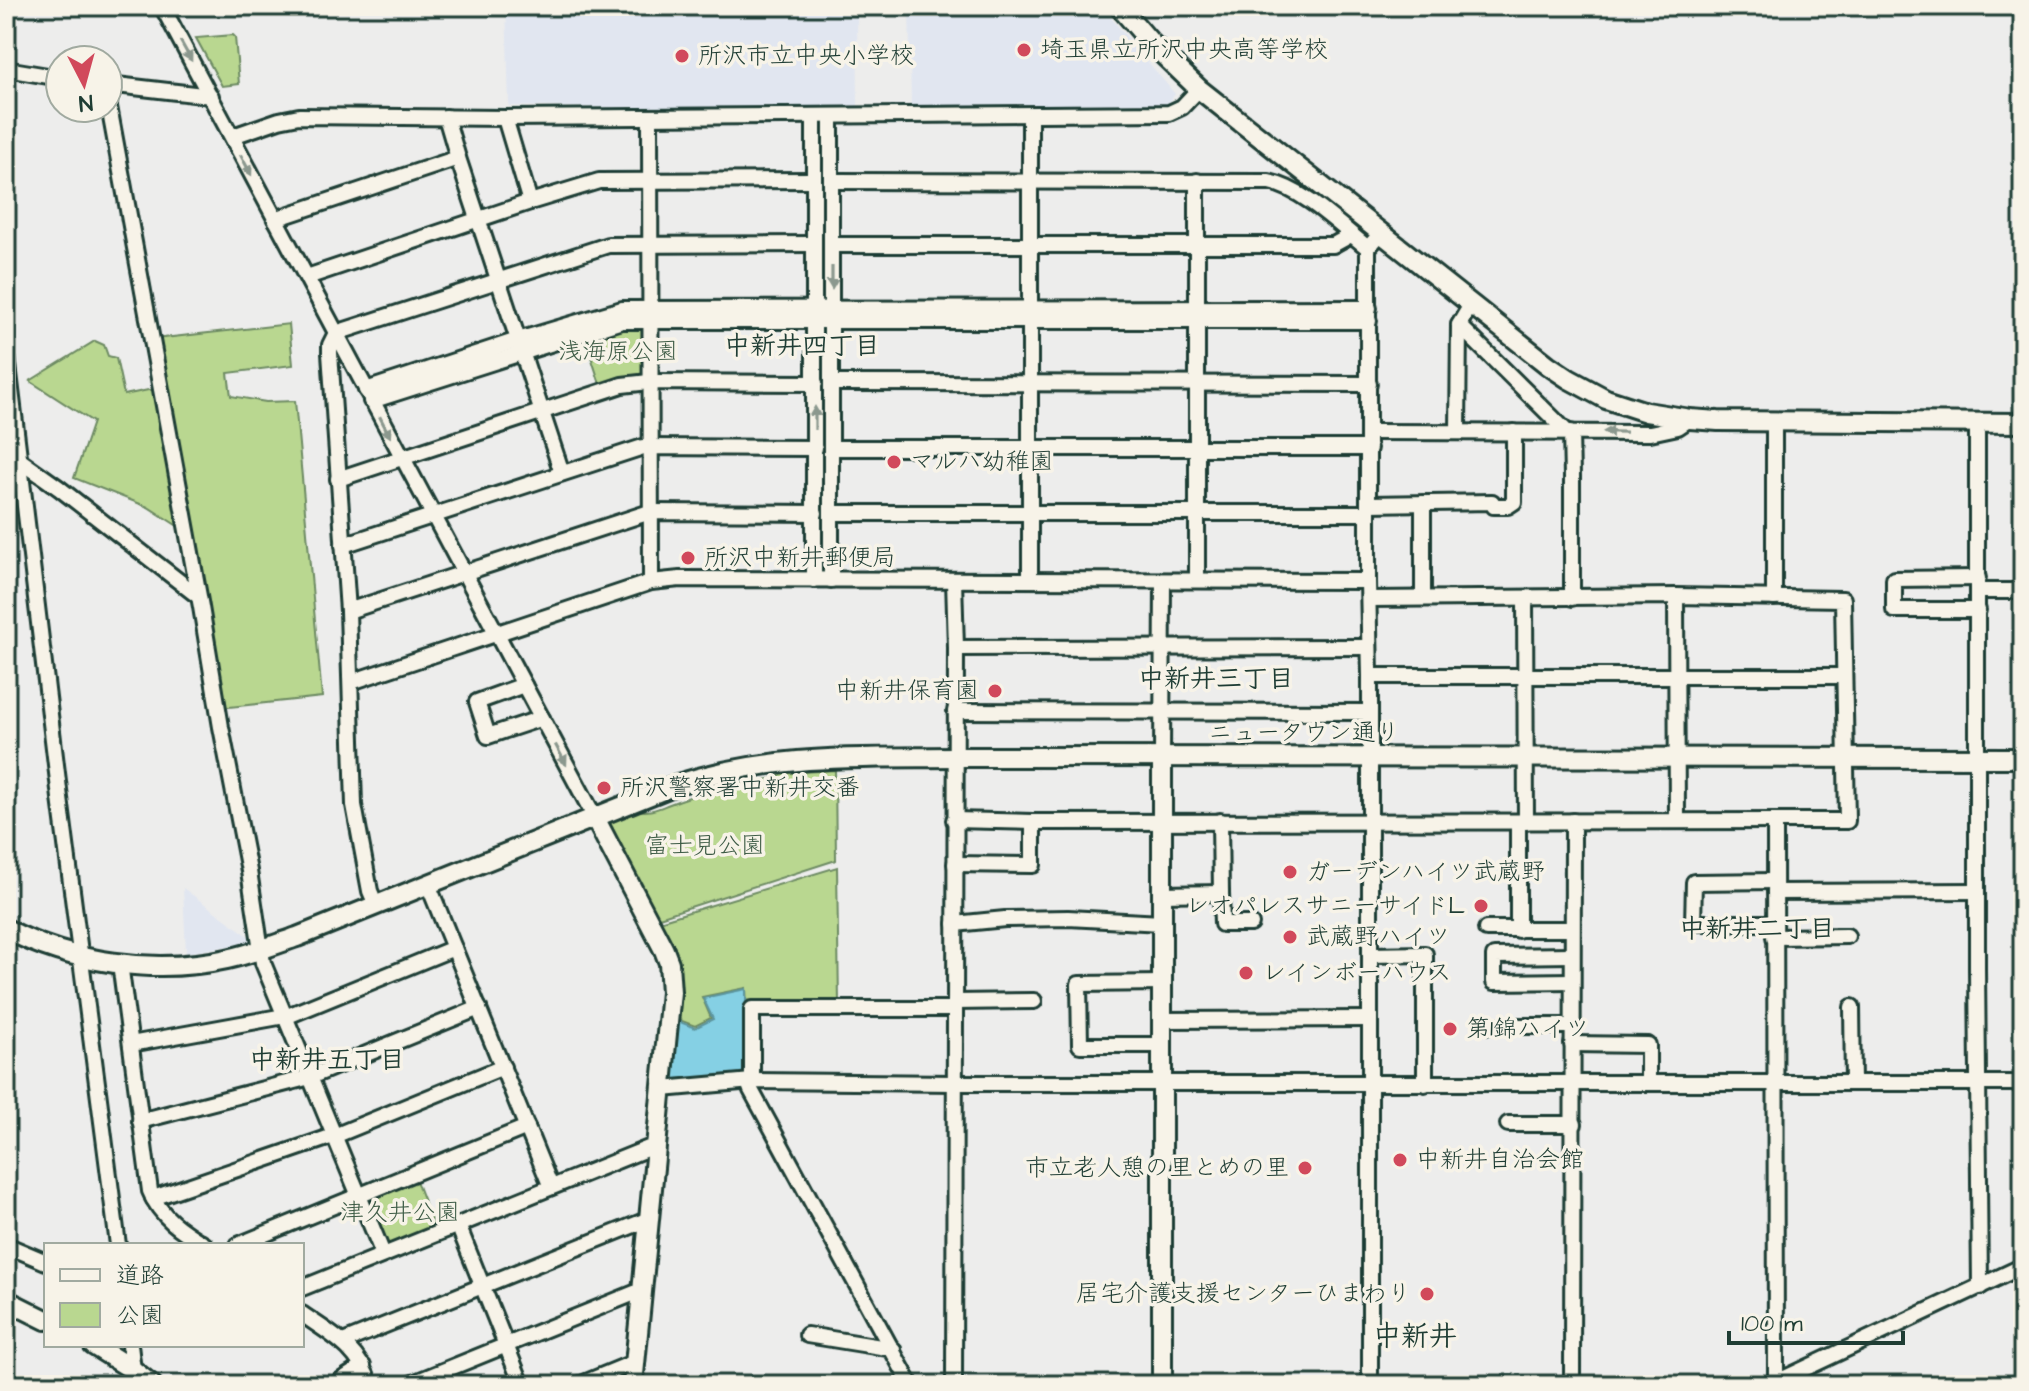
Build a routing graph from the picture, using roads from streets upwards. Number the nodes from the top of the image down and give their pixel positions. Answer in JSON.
{"nodes":[{"id":1,"x":162,"y":6,"type":"edge"},
{"id":2,"x":1119,"y":6,"type":"edge"},
{"id":3,"x":6,"y":69,"type":"edge"},
{"id":4,"x":44,"y":75,"type":"edge"},
{"id":5,"x":124,"y":86,"type":"edge"},
{"id":6,"x":1199,"y":89,"type":"junction"},
{"id":7,"x":211,"y":96,"type":"junction"},
{"id":8,"x":1030,"y":115,"type":"junction"},
{"id":9,"x":814,"y":116,"type":"junction"},
{"id":10,"x":831,"y":116,"type":"junction"},
{"id":11,"x":446,"y":117,"type":"junction"},
{"id":12,"x":650,"y":117,"type":"junction"},
{"id":13,"x":505,"y":118,"type":"junction"},
{"id":14,"x":112,"y":124,"type":"edge"},
{"id":15,"x":233,"y":136,"type":"junction"},
{"id":16,"x":458,"y":158,"type":"junction"},
{"id":17,"x":814,"y":180,"type":"junction"},
{"id":18,"x":650,"y":181,"type":"junction"},
{"id":19,"x":832,"y":181,"type":"junction"},
{"id":20,"x":1030,"y":181,"type":"junction"},
{"id":21,"x":1197,"y":181,"type":"junction"},
{"id":22,"x":530,"y":202,"type":"junction"},
{"id":23,"x":275,"y":219,"type":"junction"},
{"id":24,"x":478,"y":219,"type":"junction"},
{"id":25,"x":1381,"y":233,"type":"junction"},
{"id":26,"x":1351,"y":235,"type":"junction"},
{"id":27,"x":650,"y":244,"type":"junction"},
{"id":28,"x":814,"y":244,"type":"junction"},
{"id":29,"x":832,"y":245,"type":"junction"},
{"id":30,"x":1031,"y":245,"type":"junction"},
{"id":31,"x":1198,"y":245,"type":"junction"},
{"id":32,"x":1368,"y":248,"type":"junction"},
{"id":33,"x":307,"y":277,"type":"junction"},
{"id":34,"x":498,"y":280,"type":"junction"},
{"id":35,"x":1474,"y":306,"type":"junction"},
{"id":36,"x":815,"y":314,"type":"junction"},
{"id":37,"x":832,"y":314,"type":"junction"},
{"id":38,"x":1030,"y":314,"type":"junction"},
{"id":39,"x":650,"y":315,"type":"junction"},
{"id":40,"x":1198,"y":315,"type":"junction"},
{"id":41,"x":1369,"y":315,"type":"junction"},
{"id":42,"x":1459,"y":325,"type":"junction"},
{"id":43,"x":336,"y":333,"type":"junction"},
{"id":44,"x":520,"y":346,"type":"junction"},
{"id":45,"x":6,"y":348,"type":"edge"},
{"id":46,"x":649,"y":382,"type":"junction"},
{"id":47,"x":815,"y":383,"type":"junction"},
{"id":48,"x":832,"y":383,"type":"junction"},
{"id":49,"x":1030,"y":384,"type":"junction"},
{"id":50,"x":1199,"y":384,"type":"junction"},
{"id":51,"x":1369,"y":384,"type":"junction"},
{"id":52,"x":369,"y":396,"type":"junction"},
{"id":53,"x":542,"y":412,"type":"junction"},
{"id":54,"x":1690,"y":419,"type":"junction"},
{"id":55,"x":1774,"y":421,"type":"junction"},
{"id":56,"x":1977,"y":422,"type":"junction"},
{"id":57,"x":2023,"y":423,"type":"edge"},
{"id":58,"x":1369,"y":432,"type":"junction"},
{"id":59,"x":1458,"y":432,"type":"junction"},
{"id":60,"x":1514,"y":432,"type":"junction"},
{"id":61,"x":1569,"y":432,"type":"junction"},
{"id":62,"x":650,"y":447,"type":"junction"},
{"id":63,"x":815,"y":448,"type":"junction"},
{"id":64,"x":831,"y":448,"type":"junction"},
{"id":65,"x":1030,"y":448,"type":"junction"},
{"id":66,"x":1198,"y":448,"type":"junction"},
{"id":67,"x":1369,"y":448,"type":"junction"},
{"id":68,"x":401,"y":458,"type":"junction"},
{"id":69,"x":21,"y":461,"type":"junction"},
{"id":70,"x":562,"y":473,"type":"junction"},
{"id":71,"x":338,"y":479,"type":"junction"},
{"id":72,"x":1423,"y":503,"type":"junction"},
{"id":73,"x":1368,"y":508,"type":"junction"},
{"id":74,"x":650,"y":512,"type":"junction"},
{"id":75,"x":1030,"y":512,"type":"junction"},
{"id":76,"x":1197,"y":512,"type":"junction"},
{"id":77,"x":815,"y":513,"type":"junction"},
{"id":78,"x":832,"y":513,"type":"junction"},
{"id":79,"x":434,"y":515,"type":"junction"},
{"id":80,"x":343,"y":545,"type":"junction"},
{"id":81,"x":464,"y":573,"type":"junction"},
{"id":82,"x":814,"y":580,"type":"junction"},
{"id":83,"x":831,"y":580,"type":"junction"},
{"id":84,"x":954,"y":580,"type":"junction"},
{"id":85,"x":1030,"y":580,"type":"junction"},
{"id":86,"x":1197,"y":580,"type":"junction"},
{"id":87,"x":1163,"y":581,"type":"junction"},
{"id":88,"x":1368,"y":581,"type":"junction"},
{"id":89,"x":651,"y":582,"type":"junction"},
{"id":90,"x":1978,"y":585,"type":"junction"},
{"id":91,"x":2023,"y":591,"type":"edge"},
{"id":92,"x":198,"y":596,"type":"junction"},
{"id":93,"x":1676,"y":596,"type":"junction"},
{"id":94,"x":1423,"y":598,"type":"junction"},
{"id":95,"x":1525,"y":598,"type":"junction"},
{"id":96,"x":1572,"y":598,"type":"junction"},
{"id":97,"x":1774,"y":598,"type":"junction"},
{"id":98,"x":1369,"y":599,"type":"junction"},
{"id":99,"x":1978,"y":610,"type":"junction"},
{"id":100,"x":348,"y":611,"type":"junction"},
{"id":101,"x":496,"y":633,"type":"junction"},
{"id":102,"x":1162,"y":646,"type":"junction"},
{"id":103,"x":1369,"y":647,"type":"junction"},
{"id":104,"x":956,"y":648,"type":"junction"},
{"id":105,"x":1525,"y":674,"type":"junction"},
{"id":106,"x":1370,"y":676,"type":"junction"},
{"id":107,"x":1676,"y":676,"type":"junction"},
{"id":108,"x":1844,"y":676,"type":"junction"},
{"id":109,"x":351,"y":682,"type":"junction"},
{"id":110,"x":524,"y":685,"type":"junction"},
{"id":111,"x":955,"y":711,"type":"junction"},
{"id":112,"x":1161,"y":712,"type":"junction"},
{"id":113,"x":1370,"y":712,"type":"junction"},
{"id":114,"x":542,"y":718,"type":"junction"},
{"id":115,"x":954,"y":757,"type":"junction"},
{"id":116,"x":1162,"y":757,"type":"junction"},
{"id":117,"x":1369,"y":757,"type":"junction"},
{"id":118,"x":1525,"y":757,"type":"junction"},
{"id":119,"x":1677,"y":757,"type":"junction"},
{"id":120,"x":1844,"y":757,"type":"junction"},
{"id":121,"x":1977,"y":758,"type":"junction"},
{"id":122,"x":2023,"y":758,"type":"edge"},
{"id":123,"x":594,"y":816,"type":"junction"},
{"id":124,"x":954,"y":820,"type":"junction"},
{"id":125,"x":1162,"y":821,"type":"junction"},
{"id":126,"x":1220,"y":821,"type":"junction"},
{"id":127,"x":1573,"y":821,"type":"junction"},
{"id":128,"x":1677,"y":821,"type":"junction"},
{"id":129,"x":1033,"y":822,"type":"junction"},
{"id":130,"x":1369,"y":822,"type":"junction"},
{"id":131,"x":1522,"y":822,"type":"junction"},
{"id":132,"x":1775,"y":822,"type":"junction"},
{"id":133,"x":955,"y":864,"type":"junction"},
{"id":134,"x":428,"y":884,"type":"junction"},
{"id":135,"x":1775,"y":886,"type":"junction"},
{"id":136,"x":1977,"y":891,"type":"junction"},
{"id":137,"x":1221,"y":893,"type":"junction"},
{"id":138,"x":1162,"y":894,"type":"junction"},
{"id":139,"x":376,"y":905,"type":"junction"},
{"id":140,"x":1162,"y":923,"type":"junction"},
{"id":141,"x":955,"y":924,"type":"junction"},
{"id":142,"x":1251,"y":924,"type":"dead end"},
{"id":143,"x":6,"y":929,"type":"edge"},
{"id":144,"x":1486,"y":929,"type":"dead end"},
{"id":145,"x":1572,"y":929,"type":"junction"},
{"id":146,"x":1518,"y":930,"type":"junction"},
{"id":147,"x":1775,"y":930,"type":"junction"},
{"id":148,"x":1847,"y":936,"type":"dead end"},
{"id":149,"x":454,"y":948,"type":"junction"},
{"id":150,"x":261,"y":950,"type":"junction"},
{"id":151,"x":1370,"y":955,"type":"junction"},
{"id":152,"x":1572,"y":955,"type":"junction"},
{"id":153,"x":80,"y":957,"type":"junction"},
{"id":154,"x":120,"y":963,"type":"junction"},
{"id":155,"x":1572,"y":981,"type":"junction"},
{"id":156,"x":1162,"y":983,"type":"junction"},
{"id":157,"x":1034,"y":1001,"type":"dead end"},
{"id":158,"x":955,"y":1006,"type":"junction"},
{"id":159,"x":1852,"y":1007,"type":"dead end"},
{"id":160,"x":479,"y":1008,"type":"junction"},
{"id":161,"x":285,"y":1016,"type":"junction"},
{"id":162,"x":1369,"y":1019,"type":"junction"},
{"id":163,"x":1162,"y":1020,"type":"junction"},
{"id":164,"x":1490,"y":1026,"type":"dead end"},
{"id":165,"x":1571,"y":1026,"type":"junction"},
{"id":166,"x":131,"y":1044,"type":"junction"},
{"id":167,"x":1572,"y":1044,"type":"junction"},
{"id":168,"x":1162,"y":1045,"type":"junction"},
{"id":169,"x":503,"y":1067,"type":"junction"},
{"id":170,"x":310,"y":1077,"type":"junction"},
{"id":171,"x":750,"y":1082,"type":"junction"},
{"id":172,"x":1162,"y":1082,"type":"junction"},
{"id":173,"x":955,"y":1083,"type":"junction"},
{"id":174,"x":1371,"y":1083,"type":"junction"},
{"id":175,"x":1572,"y":1083,"type":"junction"},
{"id":176,"x":1648,"y":1083,"type":"junction"},
{"id":177,"x":1853,"y":1083,"type":"junction"},
{"id":178,"x":1977,"y":1083,"type":"junction"},
{"id":179,"x":2023,"y":1083,"type":"edge"},
{"id":180,"x":1425,"y":1084,"type":"junction"},
{"id":181,"x":1775,"y":1084,"type":"junction"},
{"id":182,"x":662,"y":1089,"type":"junction"},
{"id":183,"x":140,"y":1121,"type":"junction"},
{"id":184,"x":1508,"y":1124,"type":"dead end"},
{"id":185,"x":1574,"y":1124,"type":"junction"},
{"id":186,"x":527,"y":1127,"type":"junction"},
{"id":187,"x":334,"y":1136,"type":"junction"},
{"id":188,"x":656,"y":1145,"type":"junction"},
{"id":189,"x":551,"y":1187,"type":"junction"},
{"id":190,"x":358,"y":1196,"type":"junction"},
{"id":191,"x":153,"y":1198,"type":"junction"},
{"id":192,"x":649,"y":1219,"type":"junction"},
{"id":193,"x":458,"y":1225,"type":"junction"},
{"id":194,"x":118,"y":1243,"type":"edge"},
{"id":195,"x":202,"y":1243,"type":"edge"},
{"id":196,"x":243,"y":1243,"type":"edge"},
{"id":197,"x":6,"y":1245,"type":"edge"},
{"id":198,"x":383,"y":1254,"type":"junction"},
{"id":199,"x":44,"y":1261,"type":"edge"},
{"id":200,"x":2023,"y":1266,"type":"edge"},
{"id":201,"x":482,"y":1285,"type":"junction"},
{"id":202,"x":304,"y":1287,"type":"edge"},
{"id":203,"x":1980,"y":1287,"type":"junction"},
{"id":204,"x":642,"y":1290,"type":"junction"},
{"id":205,"x":6,"y":1300,"type":"edge"},
{"id":206,"x":304,"y":1315,"type":"edge"},
{"id":207,"x":44,"y":1319,"type":"edge"},
{"id":208,"x":807,"y":1335,"type":"dead end"},
{"id":209,"x":343,"y":1342,"type":"junction"},
{"id":210,"x":506,"y":1344,"type":"junction"},
{"id":211,"x":96,"y":1347,"type":"edge"},
{"id":212,"x":130,"y":1347,"type":"edge"},
{"id":213,"x":893,"y":1349,"type":"junction"},
{"id":214,"x":635,"y":1362,"type":"junction"},
{"id":215,"x":363,"y":1366,"type":"junction"},
{"id":216,"x":133,"y":1370,"type":"junction"},
{"id":217,"x":1773,"y":1384,"type":"edge"},
{"id":218,"x":152,"y":1385,"type":"edge"},
{"id":219,"x":339,"y":1385,"type":"edge"},
{"id":220,"x":370,"y":1385,"type":"edge"},
{"id":221,"x":408,"y":1385,"type":"edge"},
{"id":222,"x":522,"y":1385,"type":"edge"},
{"id":223,"x":579,"y":1385,"type":"edge"},
{"id":224,"x":633,"y":1385,"type":"edge"},
{"id":225,"x":911,"y":1385,"type":"edge"},
{"id":226,"x":954,"y":1385,"type":"edge"},
{"id":227,"x":1162,"y":1385,"type":"edge"},
{"id":228,"x":1370,"y":1385,"type":"edge"},
{"id":229,"x":1572,"y":1385,"type":"edge"}],
"edges":[{"from":1,"to":7,"type":"street","one_way":true},
{"from":2,"to":6,"type":"street"},
{"from":3,"to":4,"type":"street"},
{"from":5,"to":7,"type":"street"},
{"from":6,"to":8,"type":"street"},
{"from":6,"to":25,"type":"street"},
{"from":7,"to":15,"type":"street"},
{"from":8,"to":10,"type":"street"},
{"from":8,"to":20,"type":"street"},
{"from":9,"to":10,"type":"street"},
{"from":9,"to":12,"type":"street"},
{"from":9,"to":17,"type":"street"},
{"from":10,"to":19,"type":"street"},
{"from":11,"to":13,"type":"street"},
{"from":11,"to":15,"type":"street"},
{"from":11,"to":16,"type":"street"},
{"from":12,"to":13,"type":"street"},
{"from":12,"to":18,"type":"street"},
{"from":13,"to":22,"type":"street"},
{"from":14,"to":92,"type":"street"},
{"from":15,"to":23,"type":"street","one_way":true},
{"from":16,"to":23,"type":"street"},
{"from":16,"to":24,"type":"street"},
{"from":17,"to":18,"type":"street"},
{"from":17,"to":28,"type":"street"},
{"from":18,"to":22,"type":"street"},
{"from":18,"to":27,"type":"street"},
{"from":19,"to":20,"type":"street"},
{"from":19,"to":29,"type":"street"},
{"from":20,"to":21,"type":"street"},
{"from":20,"to":30,"type":"street"},
{"from":21,"to":26,"type":"street"},
{"from":21,"to":31,"type":"street"},
{"from":22,"to":24,"type":"street"},
{"from":23,"to":33,"type":"street"},
{"from":24,"to":33,"type":"street"},
{"from":24,"to":34,"type":"street"},
{"from":25,"to":32,"type":"street"},
{"from":25,"to":35,"type":"street"},
{"from":26,"to":31,"type":"street"},
{"from":26,"to":32,"type":"street"},
{"from":27,"to":28,"type":"street"},
{"from":27,"to":34,"type":"street"},
{"from":27,"to":39,"type":"street"},
{"from":28,"to":36,"type":"street"},
{"from":29,"to":30,"type":"street"},
{"from":29,"to":37,"type":"street","one_way":true},
{"from":30,"to":31,"type":"street"},
{"from":30,"to":38,"type":"street"},
{"from":31,"to":40,"type":"street"},
{"from":32,"to":41,"type":"street"},
{"from":33,"to":43,"type":"street"},
{"from":34,"to":43,"type":"street"},
{"from":34,"to":44,"type":"street"},
{"from":35,"to":42,"type":"street"},
{"from":35,"to":54,"type":"street"},
{"from":36,"to":37,"type":"street"},
{"from":36,"to":39,"type":"street"},
{"from":36,"to":47,"type":"street"},
{"from":37,"to":38,"type":"street"},
{"from":37,"to":48,"type":"street"},
{"from":38,"to":40,"type":"street"},
{"from":38,"to":49,"type":"street"},
{"from":39,"to":44,"type":"street"},
{"from":39,"to":46,"type":"street"},
{"from":40,"to":41,"type":"street"},
{"from":40,"to":50,"type":"street"},
{"from":41,"to":51,"type":"street"},
{"from":42,"to":59,"type":"street"},
{"from":42,"to":61,"type":"street"},
{"from":43,"to":52,"type":"street"},
{"from":43,"to":71,"type":"street"},
{"from":44,"to":52,"type":"street"},
{"from":44,"to":53,"type":"street"},
{"from":45,"to":69,"type":"street"},
{"from":46,"to":47,"type":"street"},
{"from":46,"to":53,"type":"street"},
{"from":46,"to":62,"type":"street"},
{"from":63,"to":47,"type":"street","one_way":true},
{"from":48,"to":49,"type":"street"},
{"from":48,"to":64,"type":"street"},
{"from":49,"to":50,"type":"street"},
{"from":49,"to":65,"type":"street"},
{"from":50,"to":51,"type":"street"},
{"from":50,"to":66,"type":"street"},
{"from":51,"to":58,"type":"street"},
{"from":52,"to":68,"type":"street","one_way":true},
{"from":53,"to":68,"type":"street"},
{"from":53,"to":70,"type":"street"},
{"from":54,"to":55,"type":"street"},
{"from":54,"to":61,"type":"street","one_way":true},
{"from":55,"to":56,"type":"street"},
{"from":55,"to":97,"type":"street"},
{"from":56,"to":57,"type":"street"},
{"from":56,"to":90,"type":"street"},
{"from":58,"to":59,"type":"street"},
{"from":58,"to":67,"type":"street"},
{"from":59,"to":60,"type":"street"},
{"from":60,"to":61,"type":"street"},
{"from":60,"to":72,"type":"street"},
{"from":61,"to":96,"type":"street"},
{"from":62,"to":63,"type":"street"},
{"from":62,"to":70,"type":"street"},
{"from":62,"to":74,"type":"street"},
{"from":63,"to":77,"type":"street"},
{"from":64,"to":65,"type":"street"},
{"from":64,"to":78,"type":"street"},
{"from":65,"to":66,"type":"street"},
{"from":65,"to":75,"type":"street"},
{"from":66,"to":67,"type":"street"},
{"from":66,"to":76,"type":"street"},
{"from":67,"to":73,"type":"street"},
{"from":68,"to":71,"type":"street"},
{"from":68,"to":79,"type":"street"},
{"from":69,"to":92,"type":"street"},
{"from":69,"to":153,"type":"street"},
{"from":70,"to":79,"type":"street"},
{"from":71,"to":80,"type":"street"},
{"from":72,"to":73,"type":"street"},
{"from":72,"to":94,"type":"street"},
{"from":73,"to":76,"type":"street"},
{"from":73,"to":88,"type":"street"},
{"from":74,"to":77,"type":"street"},
{"from":74,"to":81,"type":"street"},
{"from":74,"to":89,"type":"street"},
{"from":75,"to":76,"type":"street"},
{"from":75,"to":78,"type":"street"},
{"from":75,"to":85,"type":"street"},
{"from":76,"to":86,"type":"street"},
{"from":77,"to":82,"type":"street"},
{"from":78,"to":83,"type":"street"},
{"from":79,"to":80,"type":"street"},
{"from":79,"to":81,"type":"street"},
{"from":80,"to":100,"type":"street"},
{"from":81,"to":100,"type":"street"},
{"from":81,"to":101,"type":"street"},
{"from":82,"to":83,"type":"street"},
{"from":82,"to":89,"type":"street"},
{"from":83,"to":84,"type":"street"},
{"from":84,"to":85,"type":"street"},
{"from":84,"to":104,"type":"street"},
{"from":85,"to":87,"type":"street"},
{"from":86,"to":87,"type":"street"},
{"from":86,"to":88,"type":"street"},
{"from":87,"to":102,"type":"street"},
{"from":88,"to":98,"type":"street"},
{"from":89,"to":101,"type":"street"},
{"from":90,"to":91,"type":"street"},
{"from":90,"to":99,"type":"street"},
{"from":90,"to":99,"type":"street"},
{"from":92,"to":150,"type":"street"},
{"from":93,"to":96,"type":"street"},
{"from":93,"to":97,"type":"street"},
{"from":93,"to":107,"type":"street"},
{"from":94,"to":95,"type":"street"},
{"from":94,"to":98,"type":"street"},
{"from":95,"to":96,"type":"street"},
{"from":95,"to":105,"type":"street"},
{"from":97,"to":108,"type":"street"},
{"from":98,"to":103,"type":"street"},
{"from":99,"to":121,"type":"street"},
{"from":100,"to":109,"type":"street"},
{"from":101,"to":109,"type":"street"},
{"from":101,"to":110,"type":"street"},
{"from":102,"to":103,"type":"street"},
{"from":102,"to":104,"type":"street"},
{"from":102,"to":112,"type":"street"},
{"from":103,"to":106,"type":"street"},
{"from":104,"to":111,"type":"street"},
{"from":105,"to":106,"type":"street"},
{"from":105,"to":107,"type":"street"},
{"from":105,"to":118,"type":"street"},
{"from":106,"to":113,"type":"street"},
{"from":107,"to":108,"type":"street"},
{"from":107,"to":119,"type":"street"},
{"from":108,"to":120,"type":"street"},
{"from":109,"to":139,"type":"street"},
{"from":110,"to":114,"type":"street"},
{"from":110,"to":114,"type":"street"},
{"from":111,"to":112,"type":"street"},
{"from":111,"to":115,"type":"street"},
{"from":112,"to":113,"type":"street"},
{"from":112,"to":116,"type":"street"},
{"from":113,"to":117,"type":"street"},
{"from":114,"to":123,"type":"street","one_way":true},
{"from":115,"to":116,"type":"street","name":"ニュータウン通り"},
{"from":115,"to":123,"type":"street","name":"ニュータウン通り"},
{"from":115,"to":124,"type":"street"},
{"from":116,"to":117,"type":"street","name":"ニュータウン通り"},
{"from":116,"to":125,"type":"street"},
{"from":117,"to":118,"type":"street","name":"ニュータウン通り"},
{"from":117,"to":130,"type":"street"},
{"from":118,"to":119,"type":"street","name":"ニュータウン通り"},
{"from":118,"to":131,"type":"street"},
{"from":119,"to":120,"type":"street","name":"ニュータウン通り"},
{"from":119,"to":128,"type":"street"},
{"from":120,"to":121,"type":"street","name":"ニュータウン通り"},
{"from":120,"to":132,"type":"street"},
{"from":121,"to":122,"type":"street","name":"ニュータウン通り"},
{"from":121,"to":136,"type":"street"},
{"from":123,"to":134,"type":"street","name":"ニュータウン通り"},
{"from":123,"to":182,"type":"street"},
{"from":124,"to":129,"type":"street"},
{"from":124,"to":133,"type":"street"},
{"from":125,"to":126,"type":"street"},
{"from":125,"to":129,"type":"street"},
{"from":125,"to":138,"type":"street"},
{"from":126,"to":130,"type":"street"},
{"from":126,"to":137,"type":"street"},
{"from":127,"to":128,"type":"street"},
{"from":127,"to":131,"type":"street"},
{"from":127,"to":145,"type":"street"},
{"from":128,"to":132,"type":"street"},
{"from":129,"to":133,"type":"street"},
{"from":130,"to":131,"type":"street"},
{"from":130,"to":151,"type":"street"},
{"from":131,"to":146,"type":"street"},
{"from":132,"to":135,"type":"street"},
{"from":133,"to":141,"type":"street"},
{"from":134,"to":139,"type":"street","name":"ニュータウン通り"},
{"from":134,"to":149,"type":"street"},
{"from":135,"to":136,"type":"street"},
{"from":135,"to":147,"type":"street"},
{"from":135,"to":147,"type":"street"},
{"from":136,"to":178,"type":"street"},
{"from":137,"to":138,"type":"street"},
{"from":137,"to":142,"type":"street"},
{"from":138,"to":140,"type":"street"},
{"from":139,"to":150,"type":"street","name":"ニュータウン通り"},
{"from":140,"to":141,"type":"street"},
{"from":140,"to":156,"type":"street"},
{"from":141,"to":158,"type":"street"},
{"from":143,"to":153,"type":"street","name":"ニュータウン通り"},
{"from":144,"to":146,"type":"street"},
{"from":145,"to":146,"type":"street"},
{"from":145,"to":152,"type":"street"},
{"from":147,"to":148,"type":"street"},
{"from":147,"to":181,"type":"street"},
{"from":149,"to":160,"type":"street"},
{"from":149,"to":161,"type":"street"},
{"from":150,"to":154,"type":"street","name":"ニュータウン通り"},
{"from":150,"to":161,"type":"street"},
{"from":151,"to":162,"type":"street"},
{"from":151,"to":180,"type":"street"},
{"from":152,"to":155,"type":"street"},
{"from":152,"to":155,"type":"street"},
{"from":153,"to":154,"type":"street","name":"ニュータウン通り"},
{"from":153,"to":194,"type":"street"},
{"from":154,"to":166,"type":"street"},
{"from":155,"to":165,"type":"street"},
{"from":156,"to":163,"type":"street"},
{"from":156,"to":168,"type":"street"},
{"from":157,"to":158,"type":"street"},
{"from":158,"to":171,"type":"street"},
{"from":158,"to":173,"type":"street"},
{"from":159,"to":177,"type":"street"},
{"from":160,"to":169,"type":"street"},
{"from":160,"to":170,"type":"street"},
{"from":161,"to":166,"type":"street"},
{"from":161,"to":170,"type":"street"},
{"from":162,"to":163,"type":"street"},
{"from":162,"to":174,"type":"street"},
{"from":163,"to":168,"type":"street"},
{"from":164,"to":165,"type":"street"},
{"from":165,"to":167,"type":"street"},
{"from":166,"to":183,"type":"street"},
{"from":167,"to":175,"type":"street"},
{"from":167,"to":176,"type":"street"},
{"from":168,"to":172,"type":"street"},
{"from":169,"to":186,"type":"street"},
{"from":169,"to":187,"type":"street"},
{"from":170,"to":183,"type":"street"},
{"from":170,"to":187,"type":"street"},
{"from":171,"to":173,"type":"street"},
{"from":171,"to":182,"type":"street"},
{"from":171,"to":213,"type":"street"},
{"from":172,"to":173,"type":"street"},
{"from":172,"to":174,"type":"street"},
{"from":172,"to":227,"type":"street"},
{"from":173,"to":226,"type":"street"},
{"from":174,"to":180,"type":"street"},
{"from":174,"to":228,"type":"street"},
{"from":175,"to":176,"type":"street"},
{"from":175,"to":180,"type":"street"},
{"from":175,"to":185,"type":"street"},
{"from":176,"to":181,"type":"street"},
{"from":177,"to":178,"type":"street"},
{"from":177,"to":181,"type":"street"},
{"from":178,"to":179,"type":"street"},
{"from":178,"to":203,"type":"street"},
{"from":181,"to":217,"type":"street"},
{"from":182,"to":188,"type":"street"},
{"from":183,"to":191,"type":"street"},
{"from":184,"to":185,"type":"street"},
{"from":185,"to":229,"type":"street"},
{"from":186,"to":189,"type":"street"},
{"from":186,"to":190,"type":"street"},
{"from":187,"to":190,"type":"street"},
{"from":187,"to":191,"type":"street"},
{"from":188,"to":189,"type":"street"},
{"from":188,"to":192,"type":"street"},
{"from":189,"to":193,"type":"street"},
{"from":190,"to":196,"type":"street"},
{"from":190,"to":198,"type":"street"},
{"from":191,"to":195,"type":"street"},
{"from":192,"to":201,"type":"street"},
{"from":192,"to":204,"type":"street"},
{"from":193,"to":198,"type":"street"},
{"from":193,"to":201,"type":"street"},
{"from":197,"to":199,"type":"street"},
{"from":198,"to":202,"type":"street"},
{"from":200,"to":203,"type":"street"},
{"from":201,"to":209,"type":"street"},
{"from":201,"to":210,"type":"street"},
{"from":203,"to":217,"type":"street"},
{"from":204,"to":210,"type":"street"},
{"from":204,"to":214,"type":"street"},
{"from":205,"to":207,"type":"street"},
{"from":206,"to":209,"type":"street"},
{"from":208,"to":213,"type":"street"},
{"from":209,"to":215,"type":"street"},
{"from":210,"to":221,"type":"street"},
{"from":210,"to":222,"type":"street"},
{"from":211,"to":216,"type":"street"},
{"from":212,"to":216,"type":"street"},
{"from":213,"to":225,"type":"street"},
{"from":214,"to":223,"type":"street"},
{"from":214,"to":224,"type":"street"},
{"from":215,"to":219,"type":"street"},
{"from":215,"to":220,"type":"street"},
{"from":216,"to":218,"type":"street"}]}
